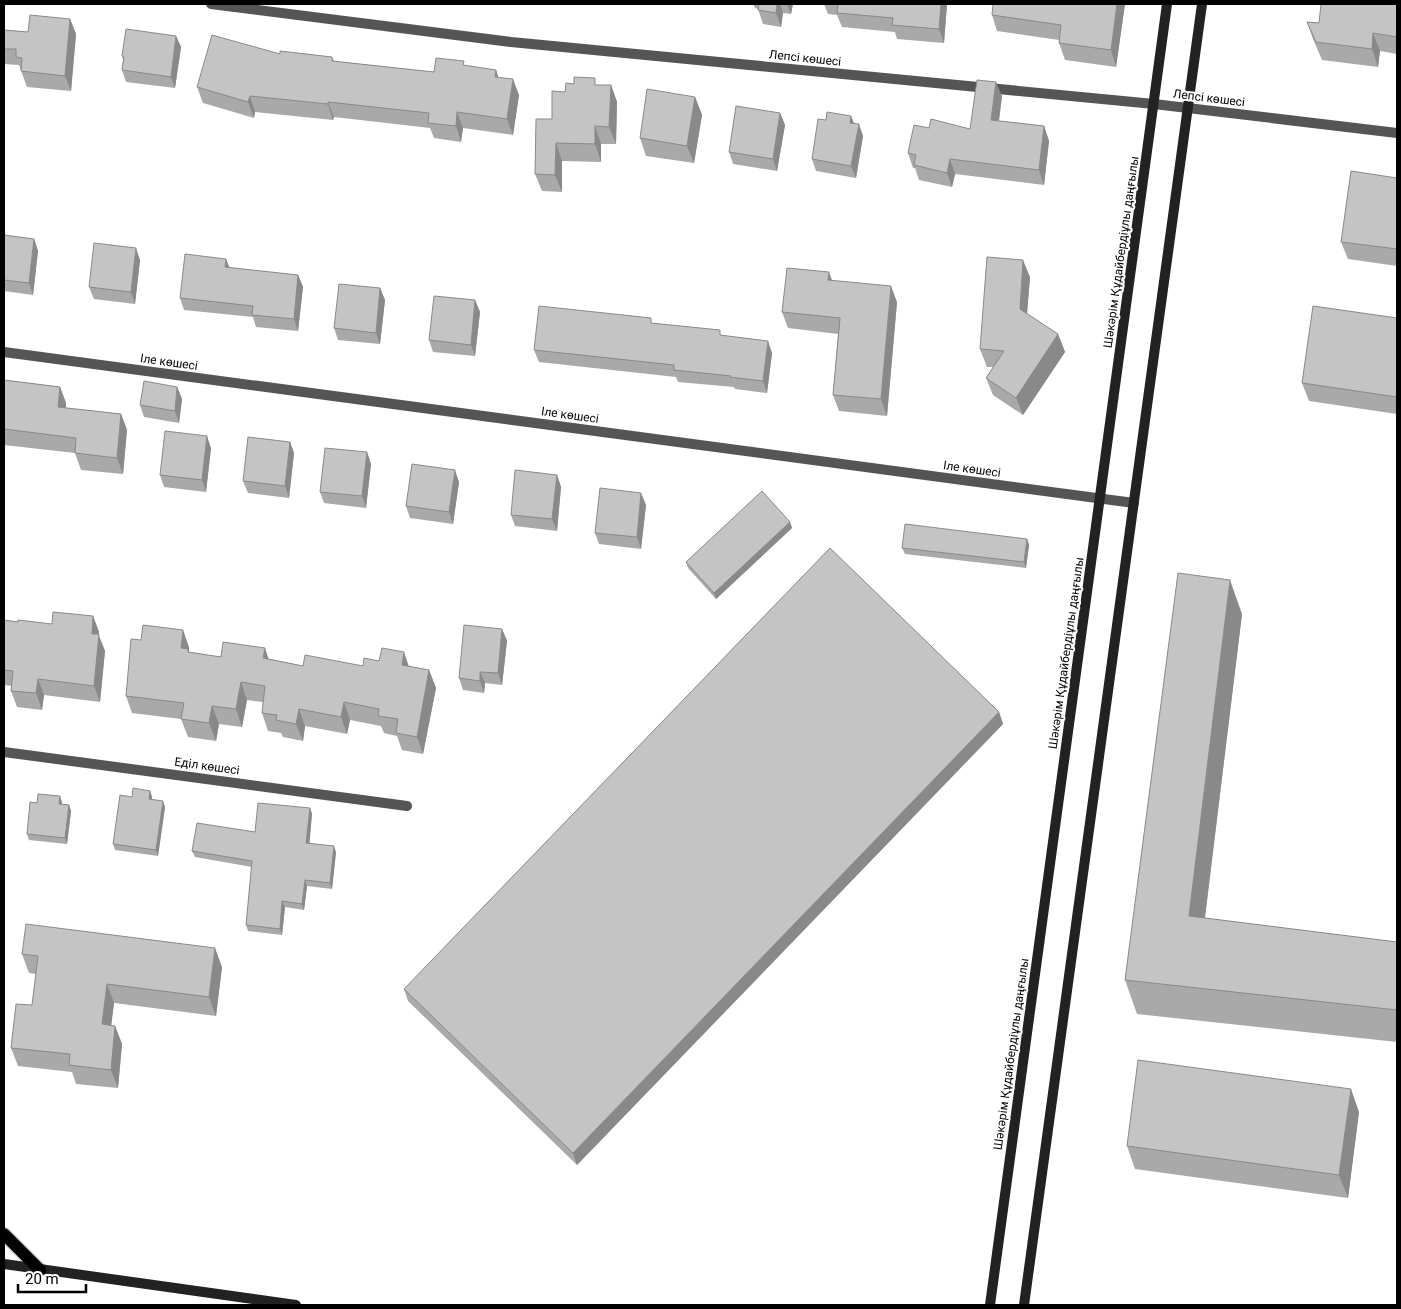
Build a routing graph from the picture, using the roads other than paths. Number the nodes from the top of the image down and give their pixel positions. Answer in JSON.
{"nodes":[{"id":1,"x":211,"y":4,"type":"edge"},
{"id":2,"x":1167,"y":4,"type":"edge"},
{"id":3,"x":1202,"y":4,"type":"edge"},
{"id":4,"x":1154,"y":104,"type":"junction"},
{"id":5,"x":1188,"y":108,"type":"junction"},
{"id":6,"x":1397,"y":133,"type":"edge"},
{"id":7,"x":4,"y":352,"type":"edge"},
{"id":8,"x":1100,"y":499,"type":"junction"},
{"id":9,"x":1134,"y":503,"type":"junction"},
{"id":10,"x":4,"y":752,"type":"edge"},
{"id":11,"x":407,"y":806,"type":"dead end"},
{"id":12,"x":4,"y":1234,"type":"edge"},
{"id":13,"x":4,"y":1264,"type":"edge"},
{"id":14,"x":40,"y":1270,"type":"junction"},
{"id":15,"x":296,"y":1305,"type":"edge"},
{"id":16,"x":990,"y":1305,"type":"edge"},
{"id":17,"x":1024,"y":1305,"type":"edge"}],
"edges":[{"from":1,"to":4,"type":"street","name":"Лепсі көшесі"},
{"from":2,"to":4,"type":"main road","name":"Шәкәрім Құдайбердіұлы даңғылы"},
{"from":3,"to":5,"type":"main road"},
{"from":4,"to":5,"type":"street","name":"Лепсі көшесі"},
{"from":4,"to":8,"type":"main road","name":"Шәкәрім Құдайбердіұлы даңғылы"},
{"from":5,"to":6,"type":"street","name":"Лепсі көшесі"},
{"from":5,"to":9,"type":"main road"},
{"from":7,"to":8,"type":"street","name":"Іле көшесі"},
{"from":8,"to":9,"type":"street","name":"Іле көшесі"},
{"from":8,"to":16,"type":"main road","name":"Шәкәрім Құдайбердіұлы даңғылы"},
{"from":9,"to":17,"type":"main road"},
{"from":10,"to":11,"type":"street","name":"Еділ көшесі"},
{"from":12,"to":14,"type":"main road"},
{"from":13,"to":14,"type":"main road"},
{"from":14,"to":15,"type":"main road"}]}
